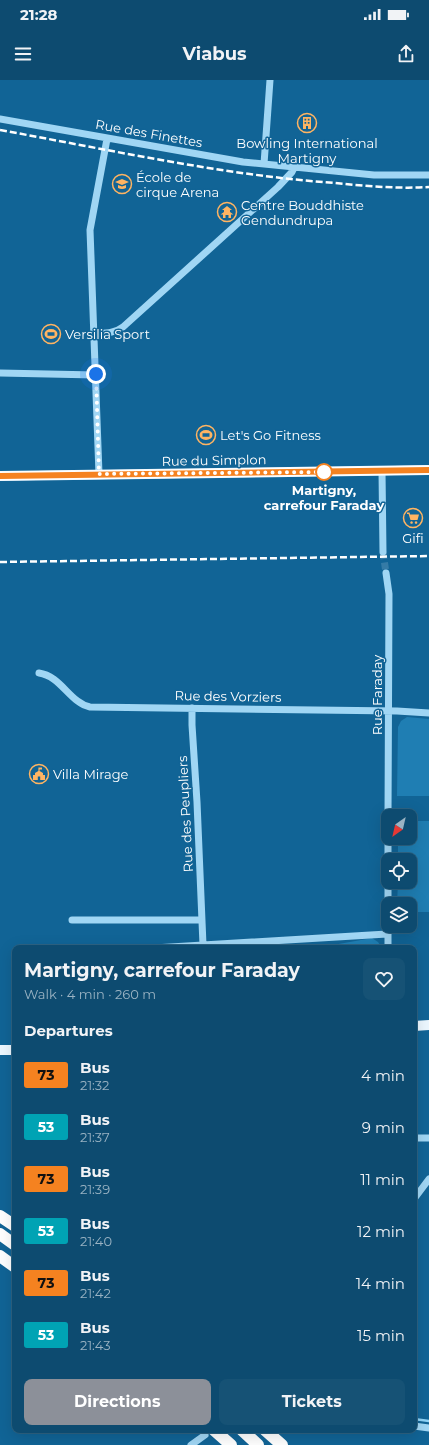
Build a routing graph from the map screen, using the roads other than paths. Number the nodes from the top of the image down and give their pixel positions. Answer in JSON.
{"nodes":[{"id":1,"x":270,"y":80,"type":"edge"},
{"id":2,"x":0,"y":119,"type":"edge"},
{"id":3,"x":107,"y":138,"type":"junction"},
{"id":4,"x":264,"y":164,"type":"junction"},
{"id":5,"x":294,"y":168,"type":"junction"},
{"id":6,"x":429,"y":175,"type":"edge"},
{"id":7,"x":93,"y":334,"type":"junction"},
{"id":8,"x":0,"y":373,"type":"edge"},
{"id":9,"x":96,"y":374,"type":"junction"},
{"id":10,"x":429,"y":470,"type":"edge"},
{"id":11,"x":382,"y":471,"type":"junction"},
{"id":12,"x":99,"y":474,"type":"junction"},
{"id":13,"x":0,"y":476,"type":"edge"},
{"id":14,"x":383,"y":552,"type":"tunnel mouth"},
{"id":15,"x":386,"y":573,"type":"tunnel mouth"},
{"id":16,"x":39,"y":673,"type":"dead end"},
{"id":17,"x":192,"y":708,"type":"junction"},
{"id":18,"x":389,"y":711,"type":"junction"},
{"id":19,"x":429,"y":714,"type":"edge"},
{"id":20,"x":388,"y":809,"type":"edge"},
{"id":21,"x":388,"y":845,"type":"edge"},
{"id":22,"x":72,"y":920,"type":"dead end"},
{"id":23,"x":201,"y":920,"type":"junction"},
{"id":24,"x":387,"y":934,"type":"junction"},
{"id":25,"x":203,"y":945,"type":"joint"},
{"id":26,"x":388,"y":945,"type":"edge"},
{"id":27,"x":429,"y":1025,"type":"edge"},
{"id":28,"x":417,"y":1026,"type":"edge"},
{"id":29,"x":0,"y":1050,"type":"edge"},
{"id":30,"x":12,"y":1050,"type":"edge"},
{"id":31,"x":417,"y":1138,"type":"edge"},
{"id":32,"x":429,"y":1138,"type":"edge"},
{"id":33,"x":429,"y":1179,"type":"edge"},
{"id":34,"x":417,"y":1195,"type":"edge"},
{"id":35,"x":0,"y":1216,"type":"edge"},
{"id":36,"x":12,"y":1224,"type":"edge"},
{"id":37,"x":0,"y":1234,"type":"edge"},
{"id":38,"x":12,"y":1243,"type":"edge"},
{"id":39,"x":0,"y":1256,"type":"edge"},
{"id":40,"x":12,"y":1265,"type":"edge"},
{"id":41,"x":417,"y":1426,"type":"edge"},
{"id":42,"x":429,"y":1428,"type":"edge"},
{"id":43,"x":210,"y":1433,"type":"edge"},
{"id":44,"x":245,"y":1433,"type":"edge"},
{"id":45,"x":265,"y":1433,"type":"edge"},
{"id":46,"x":268,"y":1433,"type":"edge"},
{"id":47,"x":191,"y":1445,"type":"edge"},
{"id":48,"x":231,"y":1445,"type":"edge"},
{"id":49,"x":258,"y":1445,"type":"edge"},
{"id":50,"x":277,"y":1445,"type":"edge"},
{"id":51,"x":282,"y":1445,"type":"edge"}],
"edges":[{"from":1,"to":4,"type":"street"},
{"from":2,"to":3,"type":"street","name":"Rue des Finettes"},
{"from":3,"to":4,"type":"street","name":"Rue des Finettes"},
{"from":3,"to":7,"type":"street"},
{"from":4,"to":5,"type":"street","name":"Rue des Finettes"},
{"from":5,"to":6,"type":"street","name":"Rue des Finettes"},
{"from":5,"to":7,"type":"street"},
{"from":7,"to":9,"type":"street"},
{"from":8,"to":9,"type":"street"},
{"from":9,"to":12,"type":"street"},
{"from":10,"to":11,"type":"main road","name":"Rue du Simplon"},
{"from":11,"to":12,"type":"main road","name":"Rue du Simplon"},
{"from":11,"to":14,"type":"street"},
{"from":12,"to":13,"type":"main road","name":"Rue du Simplon"},
{"from":15,"to":18,"type":"street","name":"Rue Faraday"},
{"from":16,"to":17,"type":"street","name":"Rue des Vorziers"},
{"from":17,"to":18,"type":"street","name":"Rue des Vorziers"},
{"from":17,"to":23,"type":"street","name":"Rue des Peupliers"},
{"from":18,"to":19,"type":"street","name":"Rue des Vorziers"},
{"from":18,"to":20,"type":"street","name":"Rue Faraday"},
{"from":21,"to":24,"type":"street"},
{"from":22,"to":23,"type":"street"},
{"from":23,"to":25,"type":"street","name":"Rue des Peupliers"},
{"from":24,"to":25,"type":"street"},
{"from":24,"to":26,"type":"street"},
{"from":27,"to":28,"type":"main road"},
{"from":29,"to":30,"type":"main road"},
{"from":31,"to":32,"type":"street"},
{"from":33,"to":34,"type":"street"},
{"from":35,"to":36,"type":"highway"},
{"from":37,"to":38,"type":"highway"},
{"from":39,"to":40,"type":"highway"},
{"from":41,"to":42,"type":"street"},
{"from":43,"to":47,"type":"street"},
{"from":43,"to":48,"type":"highway"},
{"from":44,"to":49,"type":"highway"},
{"from":45,"to":50,"type":"highway"},
{"from":46,"to":51,"type":"highway"}]}
